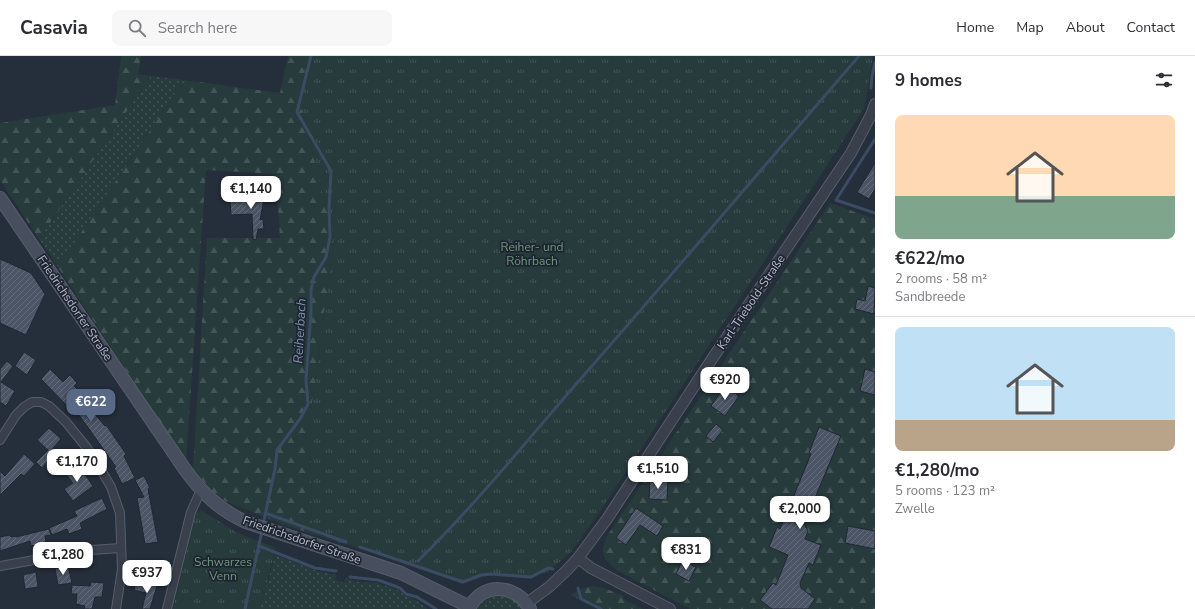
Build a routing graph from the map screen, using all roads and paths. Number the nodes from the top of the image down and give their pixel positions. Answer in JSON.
{"nodes":[{"id":1,"x":875,"y":104,"type":"edge"},
{"id":2,"x":0,"y":198,"type":"edge"},
{"id":3,"x":0,"y":440,"type":"edge"},
{"id":4,"x":201,"y":490,"type":"junction"},
{"id":5,"x":121,"y":548,"type":"junction"},
{"id":6,"x":578,"y":558,"type":"junction"},
{"id":7,"x":0,"y":566,"type":"edge"},
{"id":8,"x":528,"y":606,"type":"edge"},
{"id":9,"x":470,"y":608,"type":"edge"},
{"id":10,"x":116,"y":609,"type":"edge"},
{"id":11,"x":167,"y":609,"type":"edge"},
{"id":12,"x":670,"y":609,"type":"edge"}],
"edges":[{"from":1,"to":6,"type":"street","name":"Karl-Triebold-Straße"},
{"from":2,"to":4,"type":"main road","name":"Friedrichsdorfer Straße"},
{"from":3,"to":5,"type":"street"},
{"from":4,"to":9,"type":"main road","name":"Friedrichsdorfer Straße"},
{"from":4,"to":11,"type":"street"},
{"from":5,"to":7,"type":"street"},
{"from":5,"to":10,"type":"street"},
{"from":6,"to":8,"type":"street","name":"Karl-Triebold-Straße"},
{"from":6,"to":12,"type":"street"},
{"from":8,"to":9,"type":"main road"}]}
